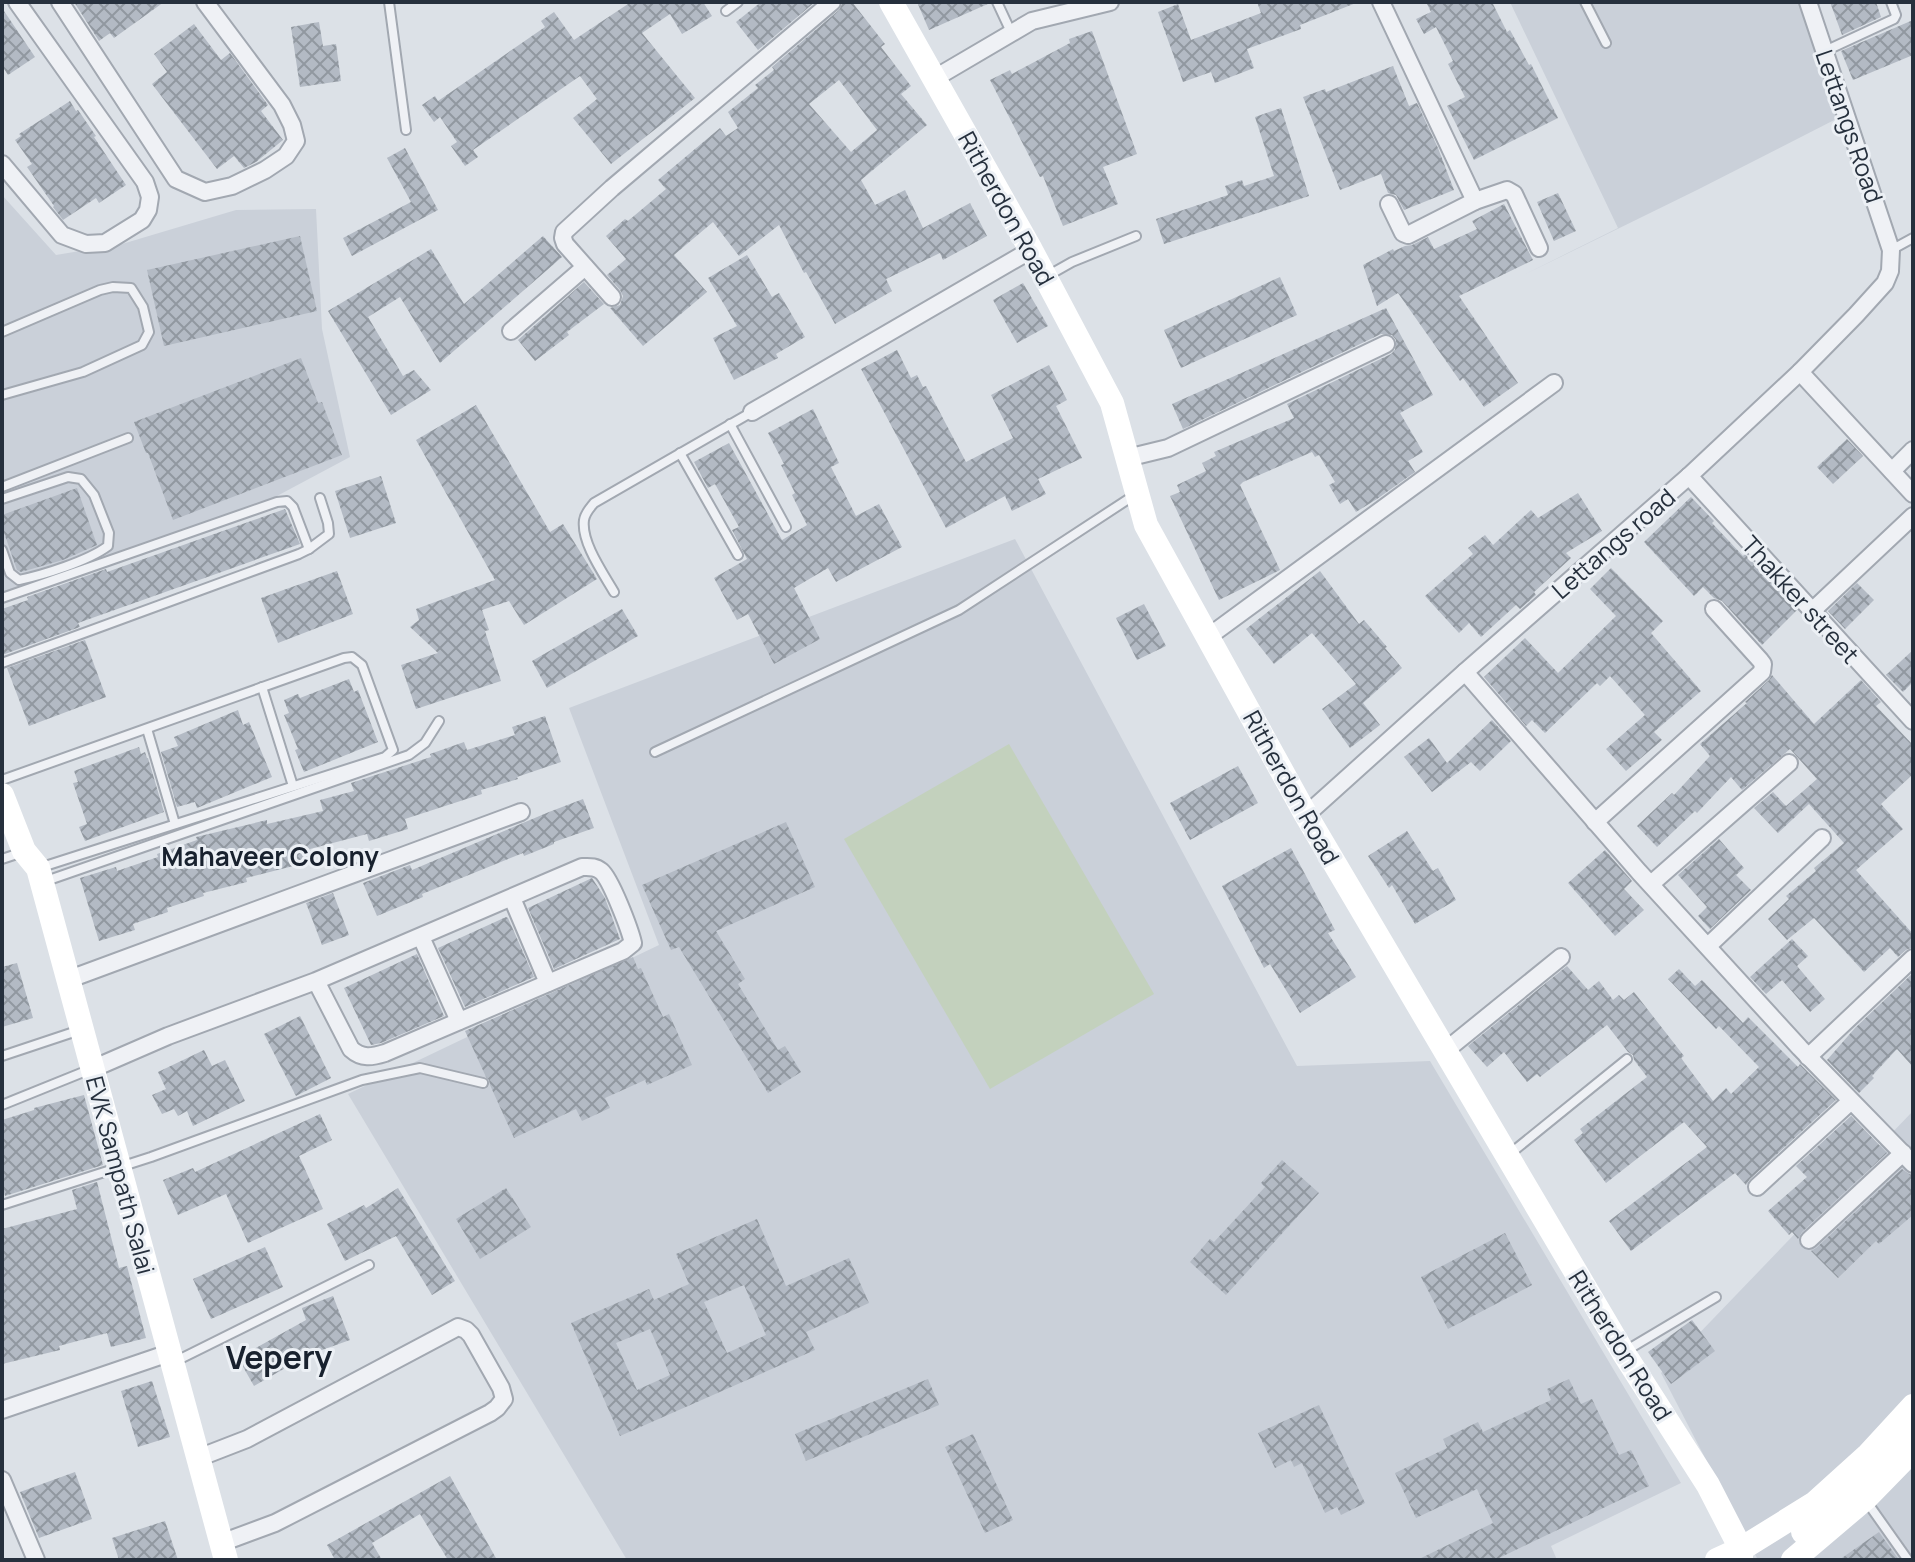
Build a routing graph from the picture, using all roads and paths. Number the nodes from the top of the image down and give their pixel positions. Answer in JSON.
{"nodes":[{"id":1,"x":17,"y":2,"type":"edge"},
{"id":2,"x":60,"y":2,"type":"edge"},
{"id":3,"x":205,"y":2,"type":"edge"},
{"id":4,"x":389,"y":2,"type":"edge"},
{"id":5,"x":738,"y":2,"type":"edge"},
{"id":6,"x":832,"y":2,"type":"edge"},
{"id":7,"x":891,"y":2,"type":"edge"},
{"id":8,"x":997,"y":2,"type":"edge"},
{"id":9,"x":1110,"y":2,"type":"edge"},
{"id":10,"x":1381,"y":2,"type":"edge"},
{"id":11,"x":1585,"y":2,"type":"edge"},
{"id":12,"x":1808,"y":2,"type":"edge"},
{"id":13,"x":1891,"y":2,"type":"edge"},
{"id":14,"x":726,"y":11,"type":"dead end"},
{"id":15,"x":1012,"y":33,"type":"junction"},
{"id":16,"x":1606,"y":43,"type":"dead end"},
{"id":17,"x":1825,"y":52,"type":"junction"},
{"id":18,"x":935,"y":78,"type":"junction"},
{"id":19,"x":406,"y":130,"type":"dead end"},
{"id":20,"x":2,"y":164,"type":"edge"},
{"id":21,"x":1475,"y":201,"type":"junction"},
{"id":22,"x":1389,"y":204,"type":"dead end"},
{"id":23,"x":1136,"y":236,"type":"dead end"},
{"id":24,"x":1913,"y":238,"type":"edge"},
{"id":25,"x":1539,"y":248,"type":"dead end"},
{"id":26,"x":1031,"y":250,"type":"junction"},
{"id":27,"x":1891,"y":250,"type":"junction"},
{"id":28,"x":585,"y":267,"type":"junction"},
{"id":29,"x":1045,"y":277,"type":"junction"},
{"id":30,"x":612,"y":297,"type":"dead end"},
{"id":31,"x":511,"y":331,"type":"dead end"},
{"id":32,"x":2,"y":332,"type":"edge"},
{"id":33,"x":1386,"y":344,"type":"dead end"},
{"id":34,"x":1800,"y":372,"type":"junction"},
{"id":35,"x":1554,"y":383,"type":"dead end"},
{"id":36,"x":2,"y":395,"type":"edge"},
{"id":37,"x":752,"y":412,"type":"joint"},
{"id":38,"x":730,"y":424,"type":"junction"},
{"id":39,"x":128,"y":438,"type":"dead end"},
{"id":40,"x":1913,"y":450,"type":"edge"},
{"id":41,"x":680,"y":453,"type":"junction"},
{"id":42,"x":1127,"y":458,"type":"junction"},
{"id":43,"x":1892,"y":471,"type":"junction"},
{"id":44,"x":1689,"y":476,"type":"junction"},
{"id":45,"x":2,"y":487,"type":"edge"},
{"id":46,"x":1137,"y":493,"type":"junction"},
{"id":47,"x":1913,"y":494,"type":"edge"},
{"id":48,"x":320,"y":498,"type":"dead end"},
{"id":49,"x":2,"y":499,"type":"edge"},
{"id":50,"x":1913,"y":516,"type":"edge"},
{"id":51,"x":786,"y":527,"type":"dead end"},
{"id":52,"x":309,"y":549,"type":"junction"},
{"id":53,"x":2,"y":550,"type":"edge"},
{"id":54,"x":738,"y":555,"type":"dead end"},
{"id":55,"x":614,"y":592,"type":"dead end"},
{"id":56,"x":2,"y":598,"type":"edge"},
{"id":57,"x":1714,"y":609,"type":"dead end"},
{"id":58,"x":1812,"y":611,"type":"junction"},
{"id":59,"x":1208,"y":637,"type":"junction"},
{"id":60,"x":2,"y":663,"type":"edge"},
{"id":61,"x":1465,"y":672,"type":"junction"},
{"id":62,"x":262,"y":687,"type":"junction"},
{"id":63,"x":439,"y":721,"type":"dead end"},
{"id":64,"x":1913,"y":721,"type":"edge"},
{"id":65,"x":147,"y":729,"type":"junction"},
{"id":66,"x":655,"y":752,"type":"dead end"},
{"id":67,"x":1789,"y":763,"type":"dead end"},
{"id":68,"x":2,"y":780,"type":"edge"},
{"id":69,"x":293,"y":786,"type":"junction"},
{"id":70,"x":2,"y":795,"type":"edge"},
{"id":71,"x":521,"y":812,"type":"dead end"},
{"id":72,"x":1306,"y":815,"type":"junction"},
{"id":73,"x":1595,"y":822,"type":"junction"},
{"id":74,"x":175,"y":824,"type":"junction"},
{"id":75,"x":1822,"y":838,"type":"dead end"},
{"id":76,"x":26,"y":865,"type":"edge"},
{"id":77,"x":1651,"y":884,"type":"junction"},
{"id":78,"x":512,"y":898,"type":"junction"},
{"id":79,"x":421,"y":937,"type":"junction"},
{"id":80,"x":1708,"y":946,"type":"junction"},
{"id":81,"x":1561,"y":957,"type":"dead end"},
{"id":82,"x":1913,"y":958,"type":"edge"},
{"id":83,"x":67,"y":980,"type":"junction"},
{"id":84,"x":316,"y":981,"type":"junction"},
{"id":85,"x":548,"y":983,"type":"junction"},
{"id":86,"x":459,"y":1021,"type":"junction"},
{"id":87,"x":81,"y":1030,"type":"junction"},
{"id":88,"x":1445,"y":1051,"type":"junction"},
{"id":89,"x":2,"y":1056,"type":"edge"},
{"id":90,"x":1808,"y":1057,"type":"junction"},
{"id":91,"x":1627,"y":1059,"type":"dead end"},
{"id":92,"x":92,"y":1069,"type":"junction"},
{"id":93,"x":483,"y":1083,"type":"dead end"},
{"id":94,"x":1851,"y":1101,"type":"junction"},
{"id":95,"x":2,"y":1105,"type":"edge"},
{"id":96,"x":1507,"y":1157,"type":"junction"},
{"id":97,"x":1908,"y":1159,"type":"edge"},
{"id":98,"x":119,"y":1168,"type":"junction"},
{"id":99,"x":1757,"y":1187,"type":"dead end"},
{"id":100,"x":2,"y":1205,"type":"edge"},
{"id":101,"x":1809,"y":1240,"type":"dead end"},
{"id":102,"x":369,"y":1265,"type":"dead end"},
{"id":103,"x":1716,"y":1297,"type":"dead end"},
{"id":104,"x":1623,"y":1352,"type":"junction"},
{"id":105,"x":171,"y":1358,"type":"junction"},
{"id":106,"x":1913,"y":1406,"type":"edge"},
{"id":107,"x":2,"y":1410,"type":"edge"},
{"id":108,"x":1913,"y":1430,"type":"edge"},
{"id":109,"x":1913,"y":1450,"type":"edge"},
{"id":110,"x":198,"y":1458,"type":"junction"},
{"id":111,"x":2,"y":1480,"type":"edge"},
{"id":112,"x":1866,"y":1498,"type":"junction"},
{"id":113,"x":1803,"y":1532,"type":"junction"},
{"id":114,"x":224,"y":1551,"type":"edge"},
{"id":115,"x":1742,"y":1556,"type":"edge"},
{"id":116,"x":36,"y":1560,"type":"edge"},
{"id":117,"x":1717,"y":1560,"type":"edge"},
{"id":118,"x":1776,"y":1560,"type":"edge"},
{"id":119,"x":1793,"y":1560,"type":"edge"},
{"id":120,"x":1908,"y":1560,"type":"edge"}],
"edges":[{"from":1,"to":20,"type":"street"},
{"from":2,"to":3,"type":"street"},
{"from":4,"to":19,"type":"lane"},
{"from":5,"to":14,"type":"lane"},
{"from":6,"to":28,"type":"street"},
{"from":7,"to":18,"type":"main road","name":"Ritherdon Road"},
{"from":8,"to":15,"type":"lane"},
{"from":9,"to":15,"type":"street"},
{"from":10,"to":21,"type":"street"},
{"from":11,"to":16,"type":"lane"},
{"from":12,"to":17,"type":"street","name":"Lettangs Road"},
{"from":13,"to":17,"type":"lane"},
{"from":15,"to":18,"type":"street"},
{"from":17,"to":27,"type":"street","name":"Lettangs Road"},
{"from":18,"to":26,"type":"main road","name":"Ritherdon Road"},
{"from":21,"to":22,"type":"street"},
{"from":21,"to":25,"type":"street"},
{"from":23,"to":29,"type":"lane"},
{"from":24,"to":27,"type":"lane"},
{"from":26,"to":29,"type":"main road","name":"Ritherdon Road"},
{"from":26,"to":37,"type":"street"},
{"from":27,"to":34,"type":"street","name":"Lettangs road"},
{"from":28,"to":30,"type":"street"},
{"from":28,"to":31,"type":"street"},
{"from":29,"to":42,"type":"main road","name":"Ritherdon Road"},
{"from":32,"to":36,"type":"lane"},
{"from":33,"to":42,"type":"street"},
{"from":34,"to":43,"type":"street"},
{"from":34,"to":44,"type":"street","name":"Lettangs road"},
{"from":35,"to":59,"type":"street"},
{"from":37,"to":38,"type":"lane"},
{"from":38,"to":41,"type":"lane"},
{"from":38,"to":51,"type":"lane"},
{"from":39,"to":45,"type":"lane"},
{"from":40,"to":43,"type":"street"},
{"from":41,"to":54,"type":"lane"},
{"from":41,"to":55,"type":"lane"},
{"from":42,"to":46,"type":"main road","name":"Ritherdon Road"},
{"from":43,"to":47,"type":"street"},
{"from":44,"to":58,"type":"street","name":"Thakker street"},
{"from":44,"to":61,"type":"street","name":"Lettangs road"},
{"from":46,"to":59,"type":"main road","name":"Ritherdon Road"},
{"from":46,"to":66,"type":"lane"},
{"from":48,"to":52,"type":"lane"},
{"from":49,"to":53,"type":"lane"},
{"from":50,"to":58,"type":"street"},
{"from":52,"to":56,"type":"lane"},
{"from":52,"to":60,"type":"lane"},
{"from":57,"to":73,"type":"street"},
{"from":58,"to":64,"type":"street","name":"Thakker street"},
{"from":59,"to":72,"type":"main road","name":"Ritherdon Road"},
{"from":61,"to":72,"type":"street","name":"Lettangs road"},
{"from":61,"to":73,"type":"street"},
{"from":62,"to":65,"type":"lane"},
{"from":62,"to":69,"type":"lane"},
{"from":62,"to":69,"type":"lane"},
{"from":63,"to":76,"type":"lane"},
{"from":65,"to":68,"type":"lane"},
{"from":65,"to":74,"type":"lane"},
{"from":67,"to":77,"type":"street"},
{"from":69,"to":74,"type":"lane"},
{"from":70,"to":76,"type":"main road","name":"EVK Sampath Salai"},
{"from":71,"to":83,"type":"street"},
{"from":72,"to":88,"type":"main road","name":"Ritherdon Road"},
{"from":73,"to":77,"type":"street"},
{"from":74,"to":76,"type":"lane"},
{"from":75,"to":80,"type":"street"},
{"from":76,"to":83,"type":"main road","name":"EVK Sampath Salai"},
{"from":77,"to":80,"type":"street"},
{"from":78,"to":79,"type":"street"},
{"from":78,"to":85,"type":"street"},
{"from":78,"to":85,"type":"street"},
{"from":79,"to":84,"type":"street"},
{"from":79,"to":86,"type":"street"},
{"from":80,"to":90,"type":"street"},
{"from":81,"to":88,"type":"street"},
{"from":82,"to":90,"type":"street"},
{"from":83,"to":87,"type":"main road","name":"EVK Sampath Salai"},
{"from":84,"to":86,"type":"street"},
{"from":84,"to":92,"type":"street"},
{"from":85,"to":86,"type":"street"},
{"from":87,"to":89,"type":"lane"},
{"from":87,"to":92,"type":"main road","name":"EVK Sampath Salai"},
{"from":88,"to":96,"type":"main road","name":"Ritherdon Road"},
{"from":90,"to":94,"type":"street"},
{"from":91,"to":96,"type":"lane"},
{"from":92,"to":95,"type":"lane"},
{"from":92,"to":98,"type":"main road","name":"EVK Sampath Salai"},
{"from":93,"to":98,"type":"lane"},
{"from":94,"to":97,"type":"street"},
{"from":94,"to":99,"type":"street"},
{"from":96,"to":104,"type":"main road","name":"Ritherdon Road"},
{"from":97,"to":101,"type":"street"},
{"from":98,"to":100,"type":"lane"},
{"from":98,"to":105,"type":"main road","name":"EVK Sampath Salai"},
{"from":102,"to":105,"type":"lane"},
{"from":103,"to":104,"type":"lane"},
{"from":104,"to":115,"type":"main road","name":"Ritherdon Road"},
{"from":105,"to":107,"type":"street"},
{"from":105,"to":110,"type":"main road","name":"EVK Sampath Salai"},
{"from":106,"to":115,"type":"main road"},
{"from":108,"to":113,"type":"main road","bridge":true},
{"from":109,"to":112,"type":"main road"},
{"from":110,"to":114,"type":"main road","name":"EVK Sampath Salai"},
{"from":110,"to":114,"type":"street"},
{"from":111,"to":116,"type":"street"},
{"from":112,"to":119,"type":"main road"},
{"from":112,"to":120,"type":"lane"},
{"from":113,"to":115,"type":"main road"},
{"from":113,"to":118,"type":"main road"},
{"from":115,"to":117,"type":"main road"}]}
